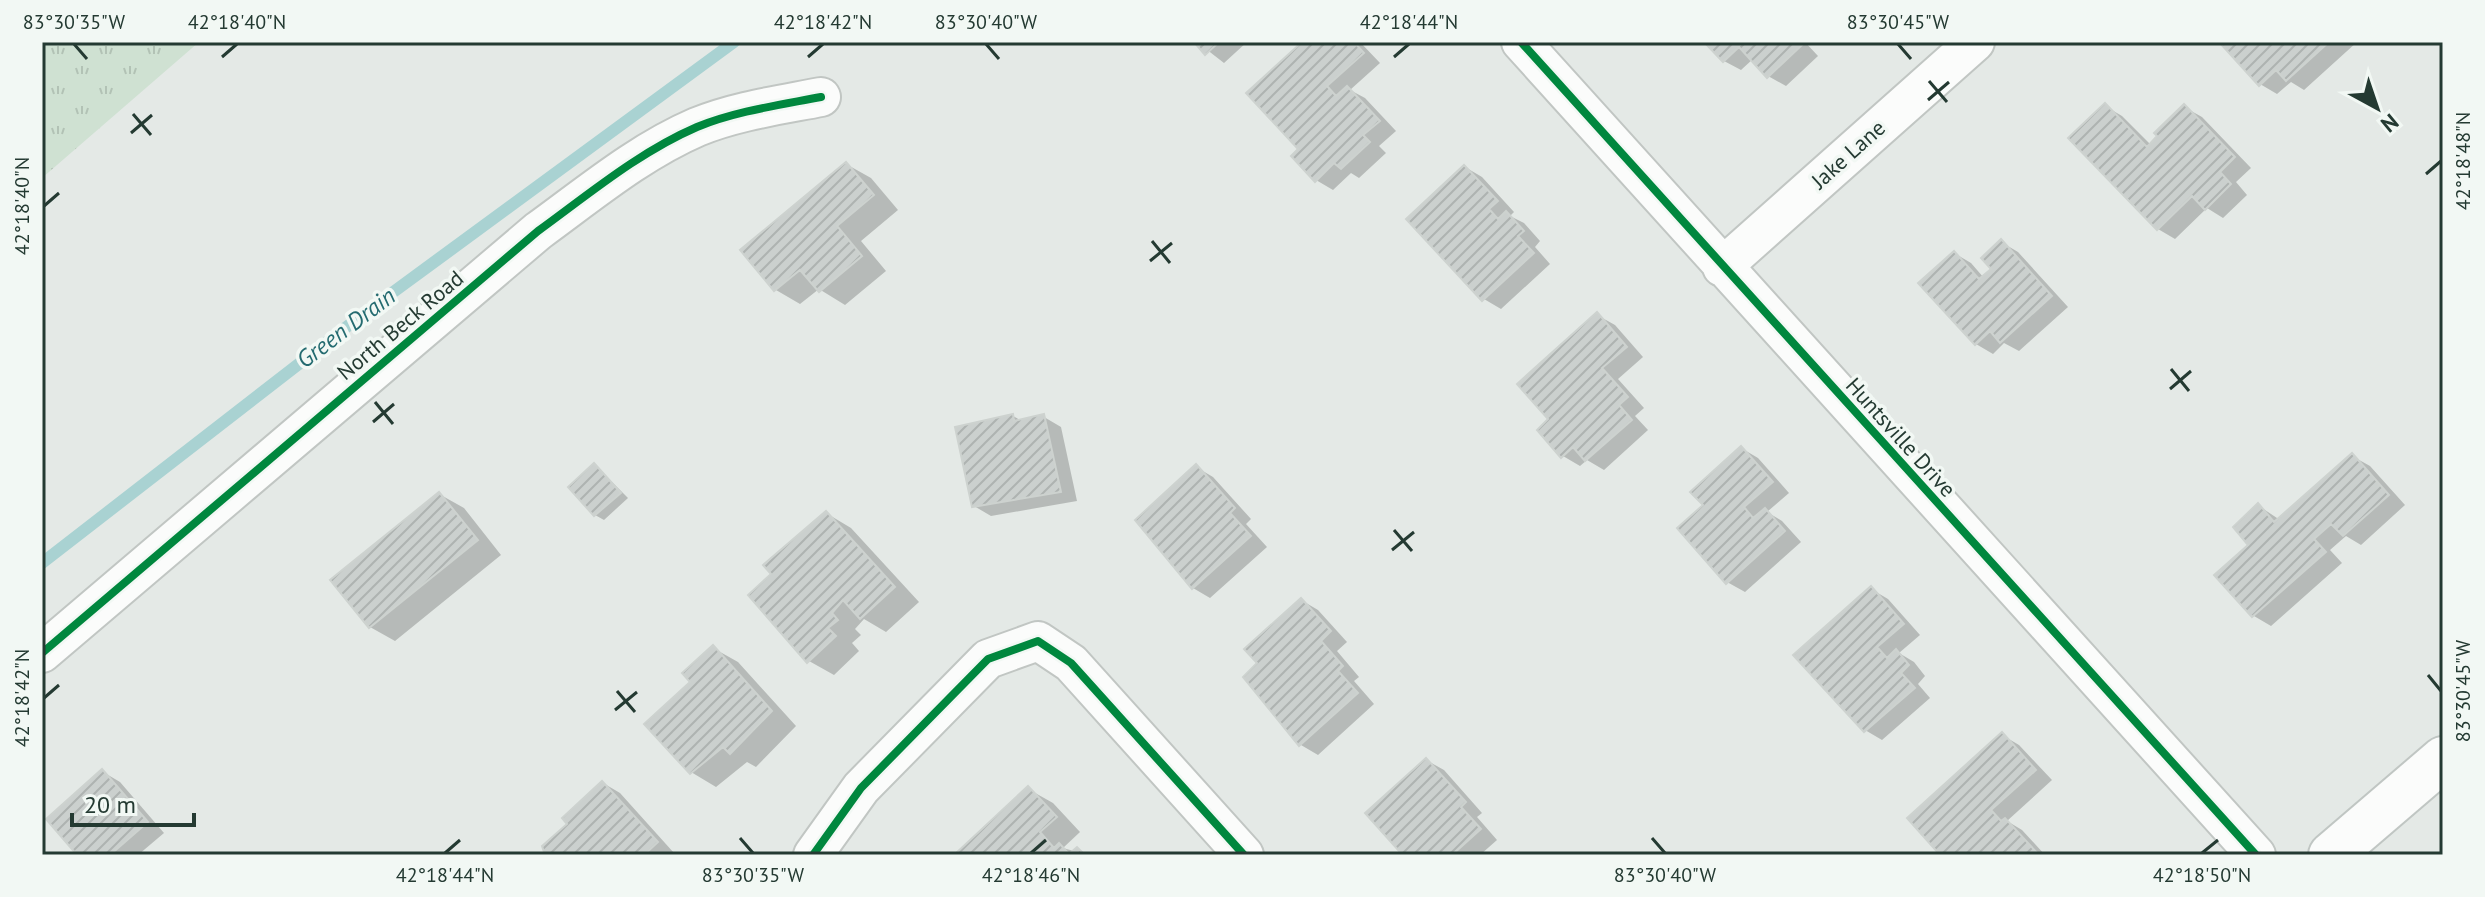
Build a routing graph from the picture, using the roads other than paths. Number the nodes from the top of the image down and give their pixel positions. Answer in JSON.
{"nodes":[{"id":1,"x":1521,"y":42,"type":"edge"},
{"id":2,"x":1975,"y":42,"type":"edge"},
{"id":3,"x":821,"y":97,"type":"dead end"},
{"id":4,"x":1722,"y":267,"type":"junction"},
{"id":5,"x":42,"y":653,"type":"edge"},
{"id":6,"x":2443,"y":759,"type":"edge"},
{"id":7,"x":813,"y":855,"type":"edge"},
{"id":8,"x":1244,"y":855,"type":"edge"},
{"id":9,"x":2256,"y":855,"type":"edge"},
{"id":10,"x":2331,"y":855,"type":"edge"}],
"edges":[{"from":1,"to":4,"type":"street","name":"Huntsville Drive"},
{"from":2,"to":4,"type":"street","name":"Jake Lane"},
{"from":3,"to":5,"type":"street","name":"North Beck Road"},
{"from":4,"to":9,"type":"street","name":"Huntsville Drive"},
{"from":6,"to":10,"type":"street"},
{"from":7,"to":8,"type":"street"}]}
